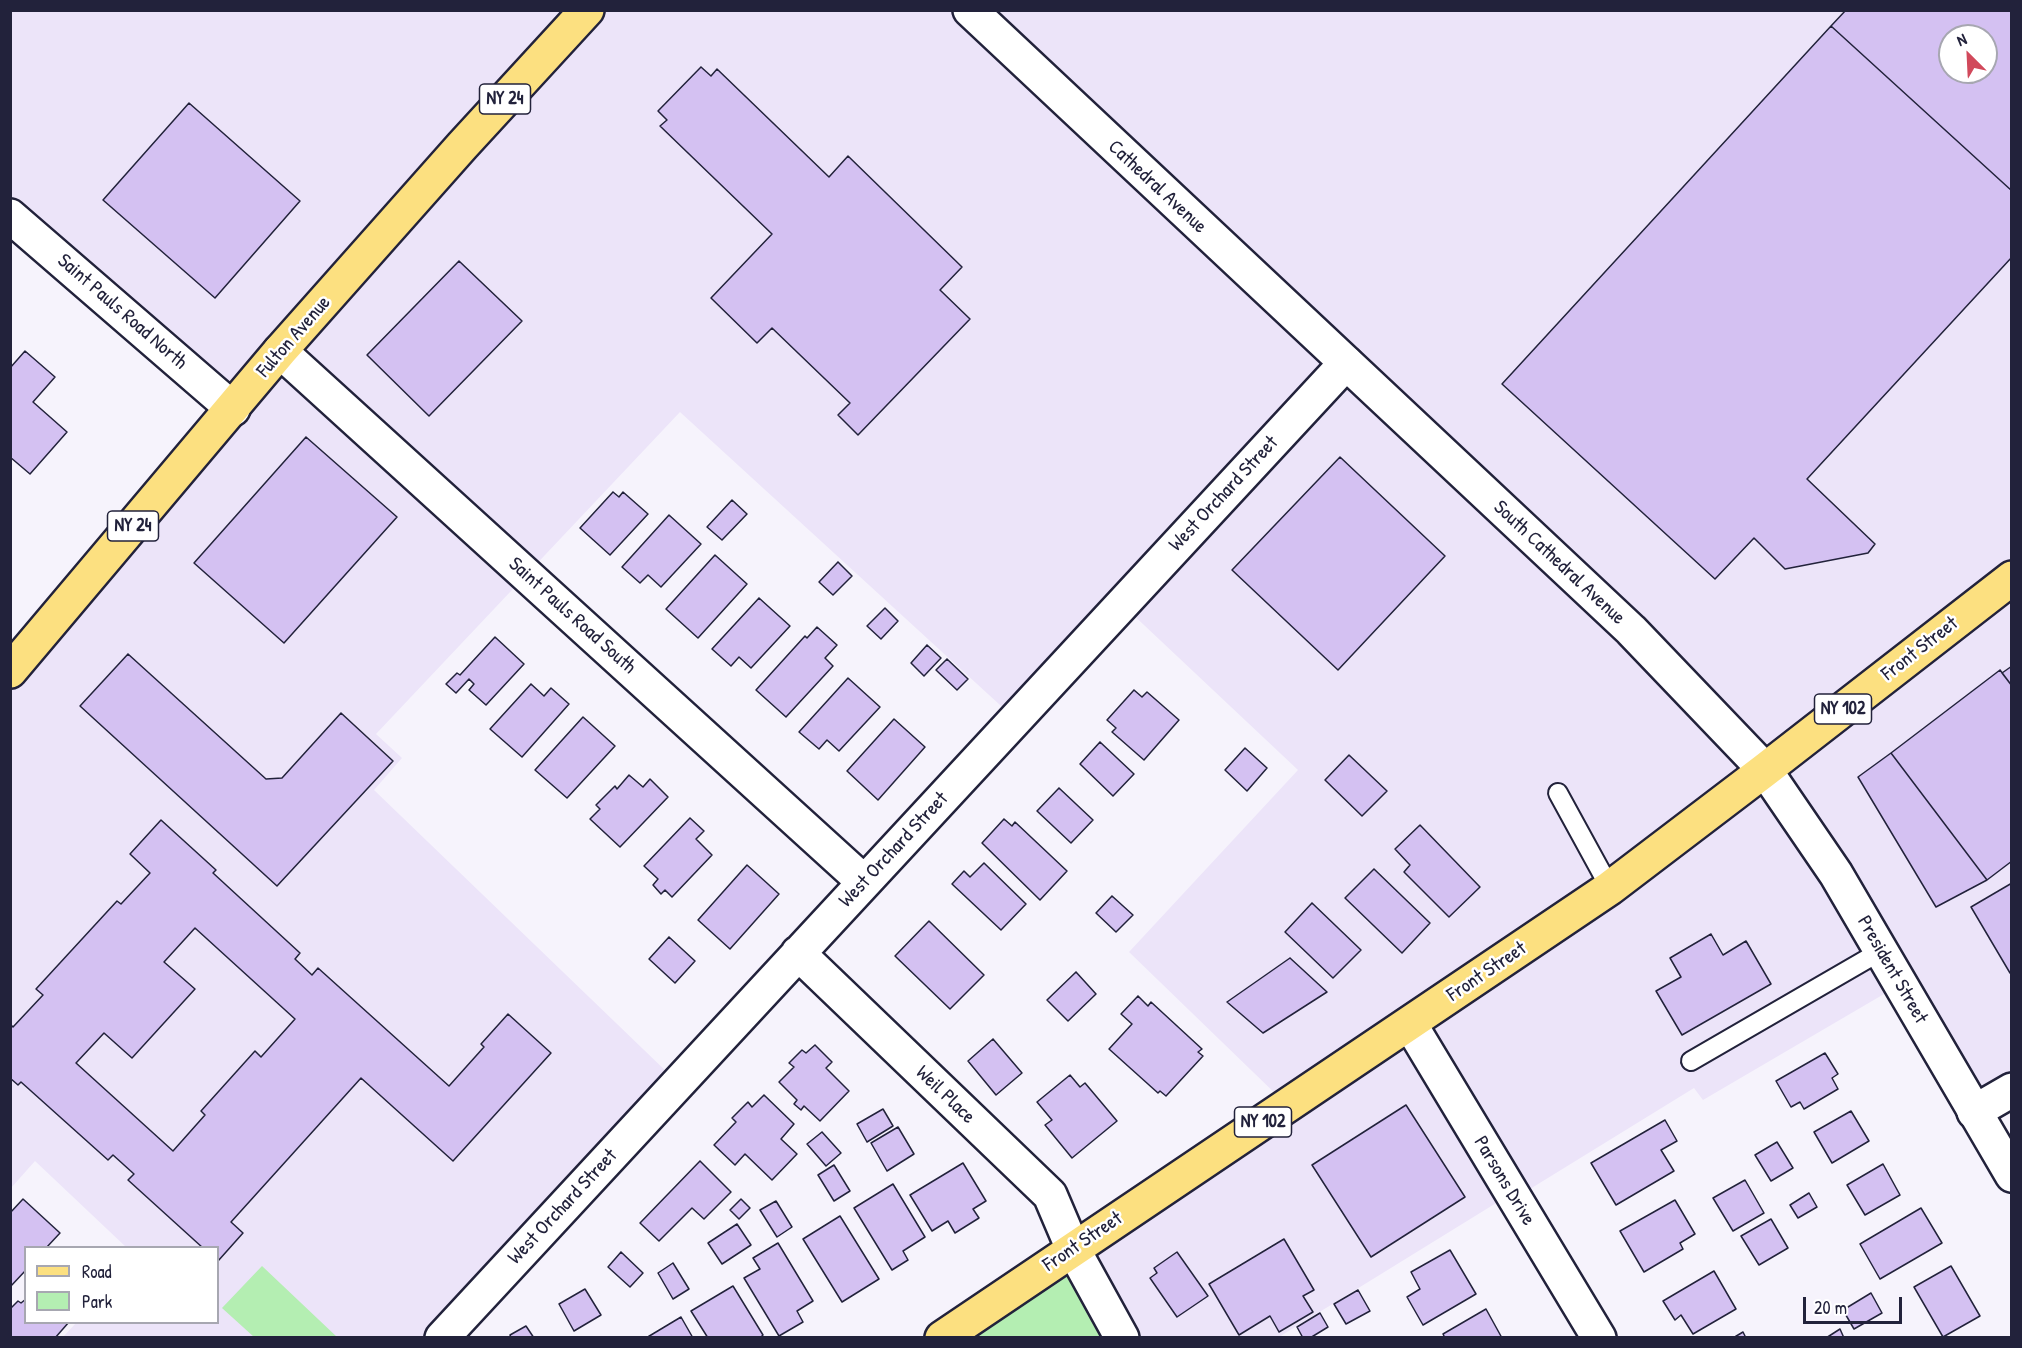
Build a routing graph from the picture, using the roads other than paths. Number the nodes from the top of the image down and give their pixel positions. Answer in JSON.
{"nodes":[{"id":1,"x":587,"y":10,"type":"edge"},
{"id":2,"x":970,"y":10,"type":"edge"},
{"id":3,"x":10,"y":216,"type":"edge"},
{"id":4,"x":280,"y":351,"type":"junction"},
{"id":5,"x":1346,"y":363,"type":"junction"},
{"id":6,"x":233,"y":409,"type":"junction"},
{"id":7,"x":2012,"y":578,"type":"edge"},
{"id":8,"x":10,"y":671,"type":"edge"},
{"id":9,"x":1765,"y":770,"type":"junction"},
{"id":10,"x":1558,"y":793,"type":"dead end"},
{"id":11,"x":864,"y":882,"type":"junction"},
{"id":12,"x":1610,"y":888,"type":"junction"},
{"id":13,"x":1881,"y":951,"type":"junction"},
{"id":14,"x":798,"y":953,"type":"junction"},
{"id":15,"x":1410,"y":1024,"type":"junction"},
{"id":16,"x":1691,"y":1061,"type":"dead end"},
{"id":17,"x":2012,"y":1090,"type":"edge"},
{"id":18,"x":1974,"y":1112,"type":"junction"},
{"id":19,"x":2012,"y":1175,"type":"edge"},
{"id":20,"x":1073,"y":1249,"type":"junction"},
{"id":21,"x":442,"y":1338,"type":"edge"},
{"id":22,"x":942,"y":1338,"type":"edge"},
{"id":23,"x":1122,"y":1338,"type":"edge"},
{"id":24,"x":1599,"y":1338,"type":"edge"}],
"edges":[{"from":1,"to":4,"type":"main road","name":"Fulton Avenue","number":"NY 24"},
{"from":2,"to":5,"type":"street","name":"Cathedral Avenue"},
{"from":3,"to":6,"type":"street","name":"Saint Pauls Road North"},
{"from":4,"to":6,"type":"main road","name":"Fulton Avenue","number":"NY 24"},
{"from":4,"to":11,"type":"street","name":"Saint Pauls Road South"},
{"from":5,"to":9,"type":"street","name":"South Cathedral Avenue"},
{"from":5,"to":11,"type":"street","name":"West Orchard Street"},
{"from":6,"to":8,"type":"main road","name":"Fulton Avenue","number":"NY 24"},
{"from":7,"to":9,"type":"main road","name":"Front Street","number":"NY 102"},
{"from":9,"to":12,"type":"main road","name":"Front Street","number":"NY 102"},
{"from":9,"to":13,"type":"street","name":"President Street"},
{"from":10,"to":12,"type":"lane"},
{"from":11,"to":14,"type":"street","name":"West Orchard Street"},
{"from":12,"to":15,"type":"main road","name":"Front Street","number":"NY 102"},
{"from":13,"to":16,"type":"lane"},
{"from":13,"to":18,"type":"street","name":"President Street"},
{"from":14,"to":20,"type":"street","name":"Weil Place"},
{"from":14,"to":21,"type":"street","name":"West Orchard Street"},
{"from":15,"to":20,"type":"main road","name":"Front Street","number":"NY 102"},
{"from":15,"to":24,"type":"street","name":"Parsons Drive"},
{"from":17,"to":18,"type":"street"},
{"from":18,"to":19,"type":"street","name":"President Street"},
{"from":20,"to":22,"type":"main road","name":"Front Street","number":"NY 102"},
{"from":20,"to":23,"type":"street","name":"Weil Place"}]}
